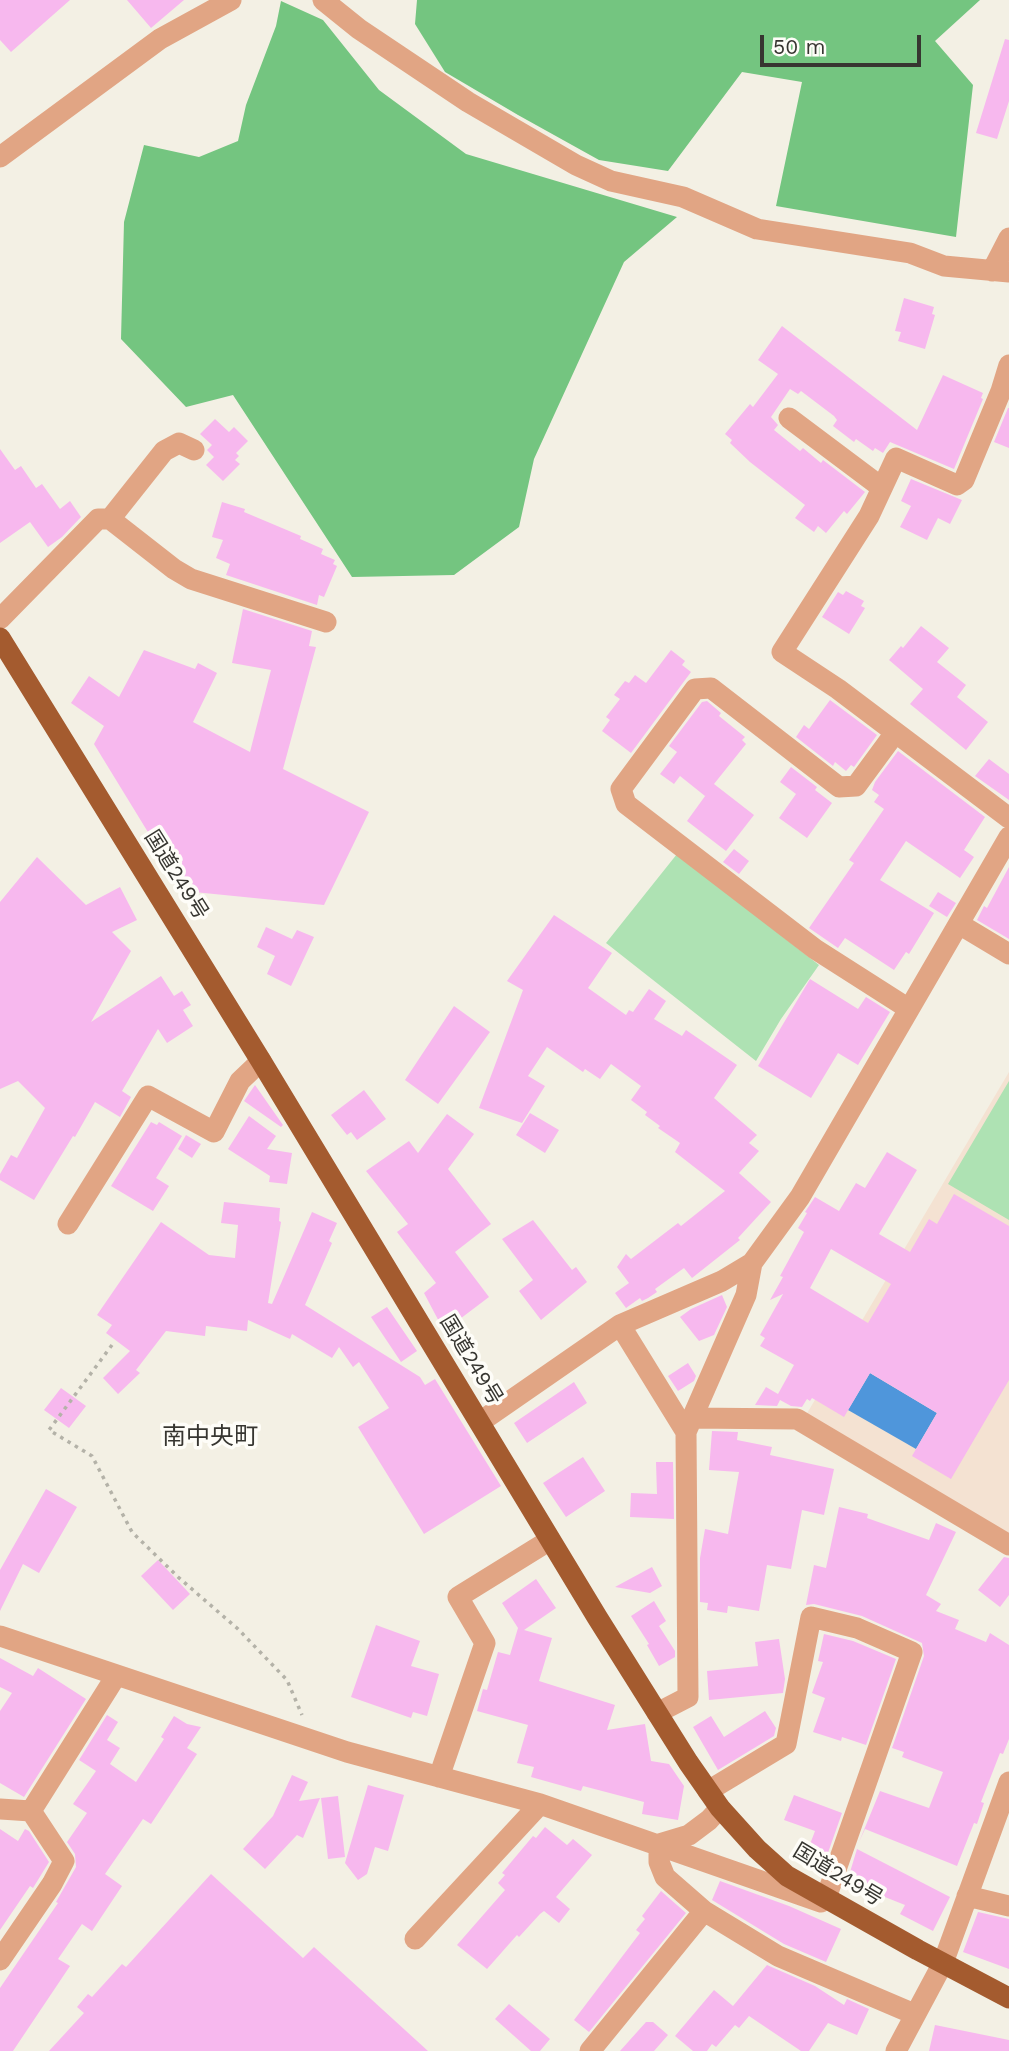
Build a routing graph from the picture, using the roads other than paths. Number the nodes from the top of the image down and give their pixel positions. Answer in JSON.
{"nodes":[{"id":1,"x":231,"y":0,"type":"edge"},
{"id":2,"x":324,"y":0,"type":"edge"},
{"id":3,"x":0,"y":157,"type":"edge"},
{"id":4,"x":1009,"y":238,"type":"edge"},
{"id":5,"x":1000,"y":271,"type":"edge"},
{"id":6,"x":1009,"y":365,"type":"edge"},
{"id":7,"x":789,"y":418,"type":"dead end"},
{"id":8,"x":194,"y":450,"type":"dead end"},
{"id":9,"x":881,"y":487,"type":"junction"},
{"id":10,"x":110,"y":519,"type":"junction"},
{"id":11,"x":0,"y":619,"type":"edge"},
{"id":12,"x":326,"y":622,"type":"dead end"},
{"id":13,"x":0,"y":638,"type":"edge"},
{"id":14,"x":895,"y":733,"type":"junction"},
{"id":15,"x":1009,"y":818,"type":"edge"},
{"id":16,"x":1007,"y":844,"type":"edge"},
{"id":17,"x":959,"y":924,"type":"junction"},
{"id":18,"x":1009,"y":954,"type":"edge"},
{"id":19,"x":909,"y":1009,"type":"junction"},
{"id":20,"x":261,"y":1061,"type":"junction"},
{"id":21,"x":68,"y":1224,"type":"dead end"},
{"id":22,"x":751,"y":1262,"type":"junction"},
{"id":23,"x":620,"y":1325,"type":"junction"},
{"id":24,"x":480,"y":1422,"type":"junction"},
{"id":25,"x":688,"y":1425,"type":"junction"},
{"id":26,"x":550,"y":1540,"type":"junction"},
{"id":27,"x":1009,"y":1545,"type":"edge"},
{"id":28,"x":0,"y":1636,"type":"edge"},
{"id":29,"x":116,"y":1676,"type":"junction"},
{"id":30,"x":657,"y":1713,"type":"junction"},
{"id":31,"x":439,"y":1777,"type":"junction"},
{"id":32,"x":1009,"y":1782,"type":"edge"},
{"id":33,"x":714,"y":1800,"type":"junction"},
{"id":34,"x":540,"y":1804,"type":"junction"},
{"id":35,"x":0,"y":1809,"type":"edge"},
{"id":36,"x":31,"y":1811,"type":"junction"},
{"id":37,"x":659,"y":1844,"type":"junction"},
{"id":38,"x":967,"y":1896,"type":"junction"},
{"id":39,"x":826,"y":1898,"type":"junction"},
{"id":40,"x":1009,"y":1906,"type":"edge"},
{"id":41,"x":704,"y":1911,"type":"junction"},
{"id":42,"x":853,"y":1913,"type":"junction"},
{"id":43,"x":415,"y":1940,"type":"dead end"},
{"id":44,"x":0,"y":1961,"type":"edge"},
{"id":45,"x":943,"y":1963,"type":"junction"},
{"id":46,"x":1009,"y":1998,"type":"edge"},
{"id":47,"x":914,"y":2014,"type":"junction"},
{"id":48,"x":590,"y":2051,"type":"edge"},
{"id":49,"x":896,"y":2051,"type":"edge"}],
"edges":[{"from":1,"to":3,"type":"street"},
{"from":2,"to":5,"type":"street"},
{"from":4,"to":5,"type":"street"},
{"from":6,"to":9,"type":"street"},
{"from":7,"to":9,"type":"street"},
{"from":8,"to":10,"type":"street"},
{"from":9,"to":14,"type":"street"},
{"from":10,"to":11,"type":"street"},
{"from":10,"to":12,"type":"street"},
{"from":13,"to":20,"type":"highway","name":"国道249号"},
{"from":14,"to":15,"type":"street"},
{"from":14,"to":19,"type":"street"},
{"from":16,"to":17,"type":"street"},
{"from":17,"to":18,"type":"street"},
{"from":17,"to":19,"type":"street"},
{"from":19,"to":22,"type":"street"},
{"from":20,"to":21,"type":"street"},
{"from":20,"to":24,"type":"highway","name":"国道249号"},
{"from":22,"to":23,"type":"street"},
{"from":22,"to":25,"type":"street"},
{"from":23,"to":24,"type":"street"},
{"from":23,"to":25,"type":"street"},
{"from":24,"to":26,"type":"highway","name":"国道249号"},
{"from":25,"to":27,"type":"street"},
{"from":25,"to":30,"type":"street"},
{"from":26,"to":30,"type":"highway","name":"国道249号"},
{"from":26,"to":31,"type":"street"},
{"from":28,"to":29,"type":"street"},
{"from":29,"to":31,"type":"street"},
{"from":29,"to":36,"type":"street"},
{"from":30,"to":33,"type":"highway","name":"国道249号"},
{"from":31,"to":34,"type":"street"},
{"from":32,"to":38,"type":"street"},
{"from":33,"to":37,"type":"street"},
{"from":33,"to":39,"type":"highway","name":"国道249号"},
{"from":33,"to":39,"type":"street"},
{"from":34,"to":37,"type":"street"},
{"from":34,"to":43,"type":"street"},
{"from":35,"to":36,"type":"street"},
{"from":36,"to":44,"type":"street"},
{"from":37,"to":41,"type":"street"},
{"from":37,"to":42,"type":"street"},
{"from":38,"to":40,"type":"street"},
{"from":38,"to":45,"type":"street"},
{"from":39,"to":42,"type":"highway","name":"国道249号"},
{"from":41,"to":47,"type":"street"},
{"from":41,"to":48,"type":"street"},
{"from":42,"to":45,"type":"highway","name":"国道249号"},
{"from":45,"to":46,"type":"highway","name":"国道249号"},
{"from":45,"to":47,"type":"street"},
{"from":47,"to":49,"type":"street"}]}
